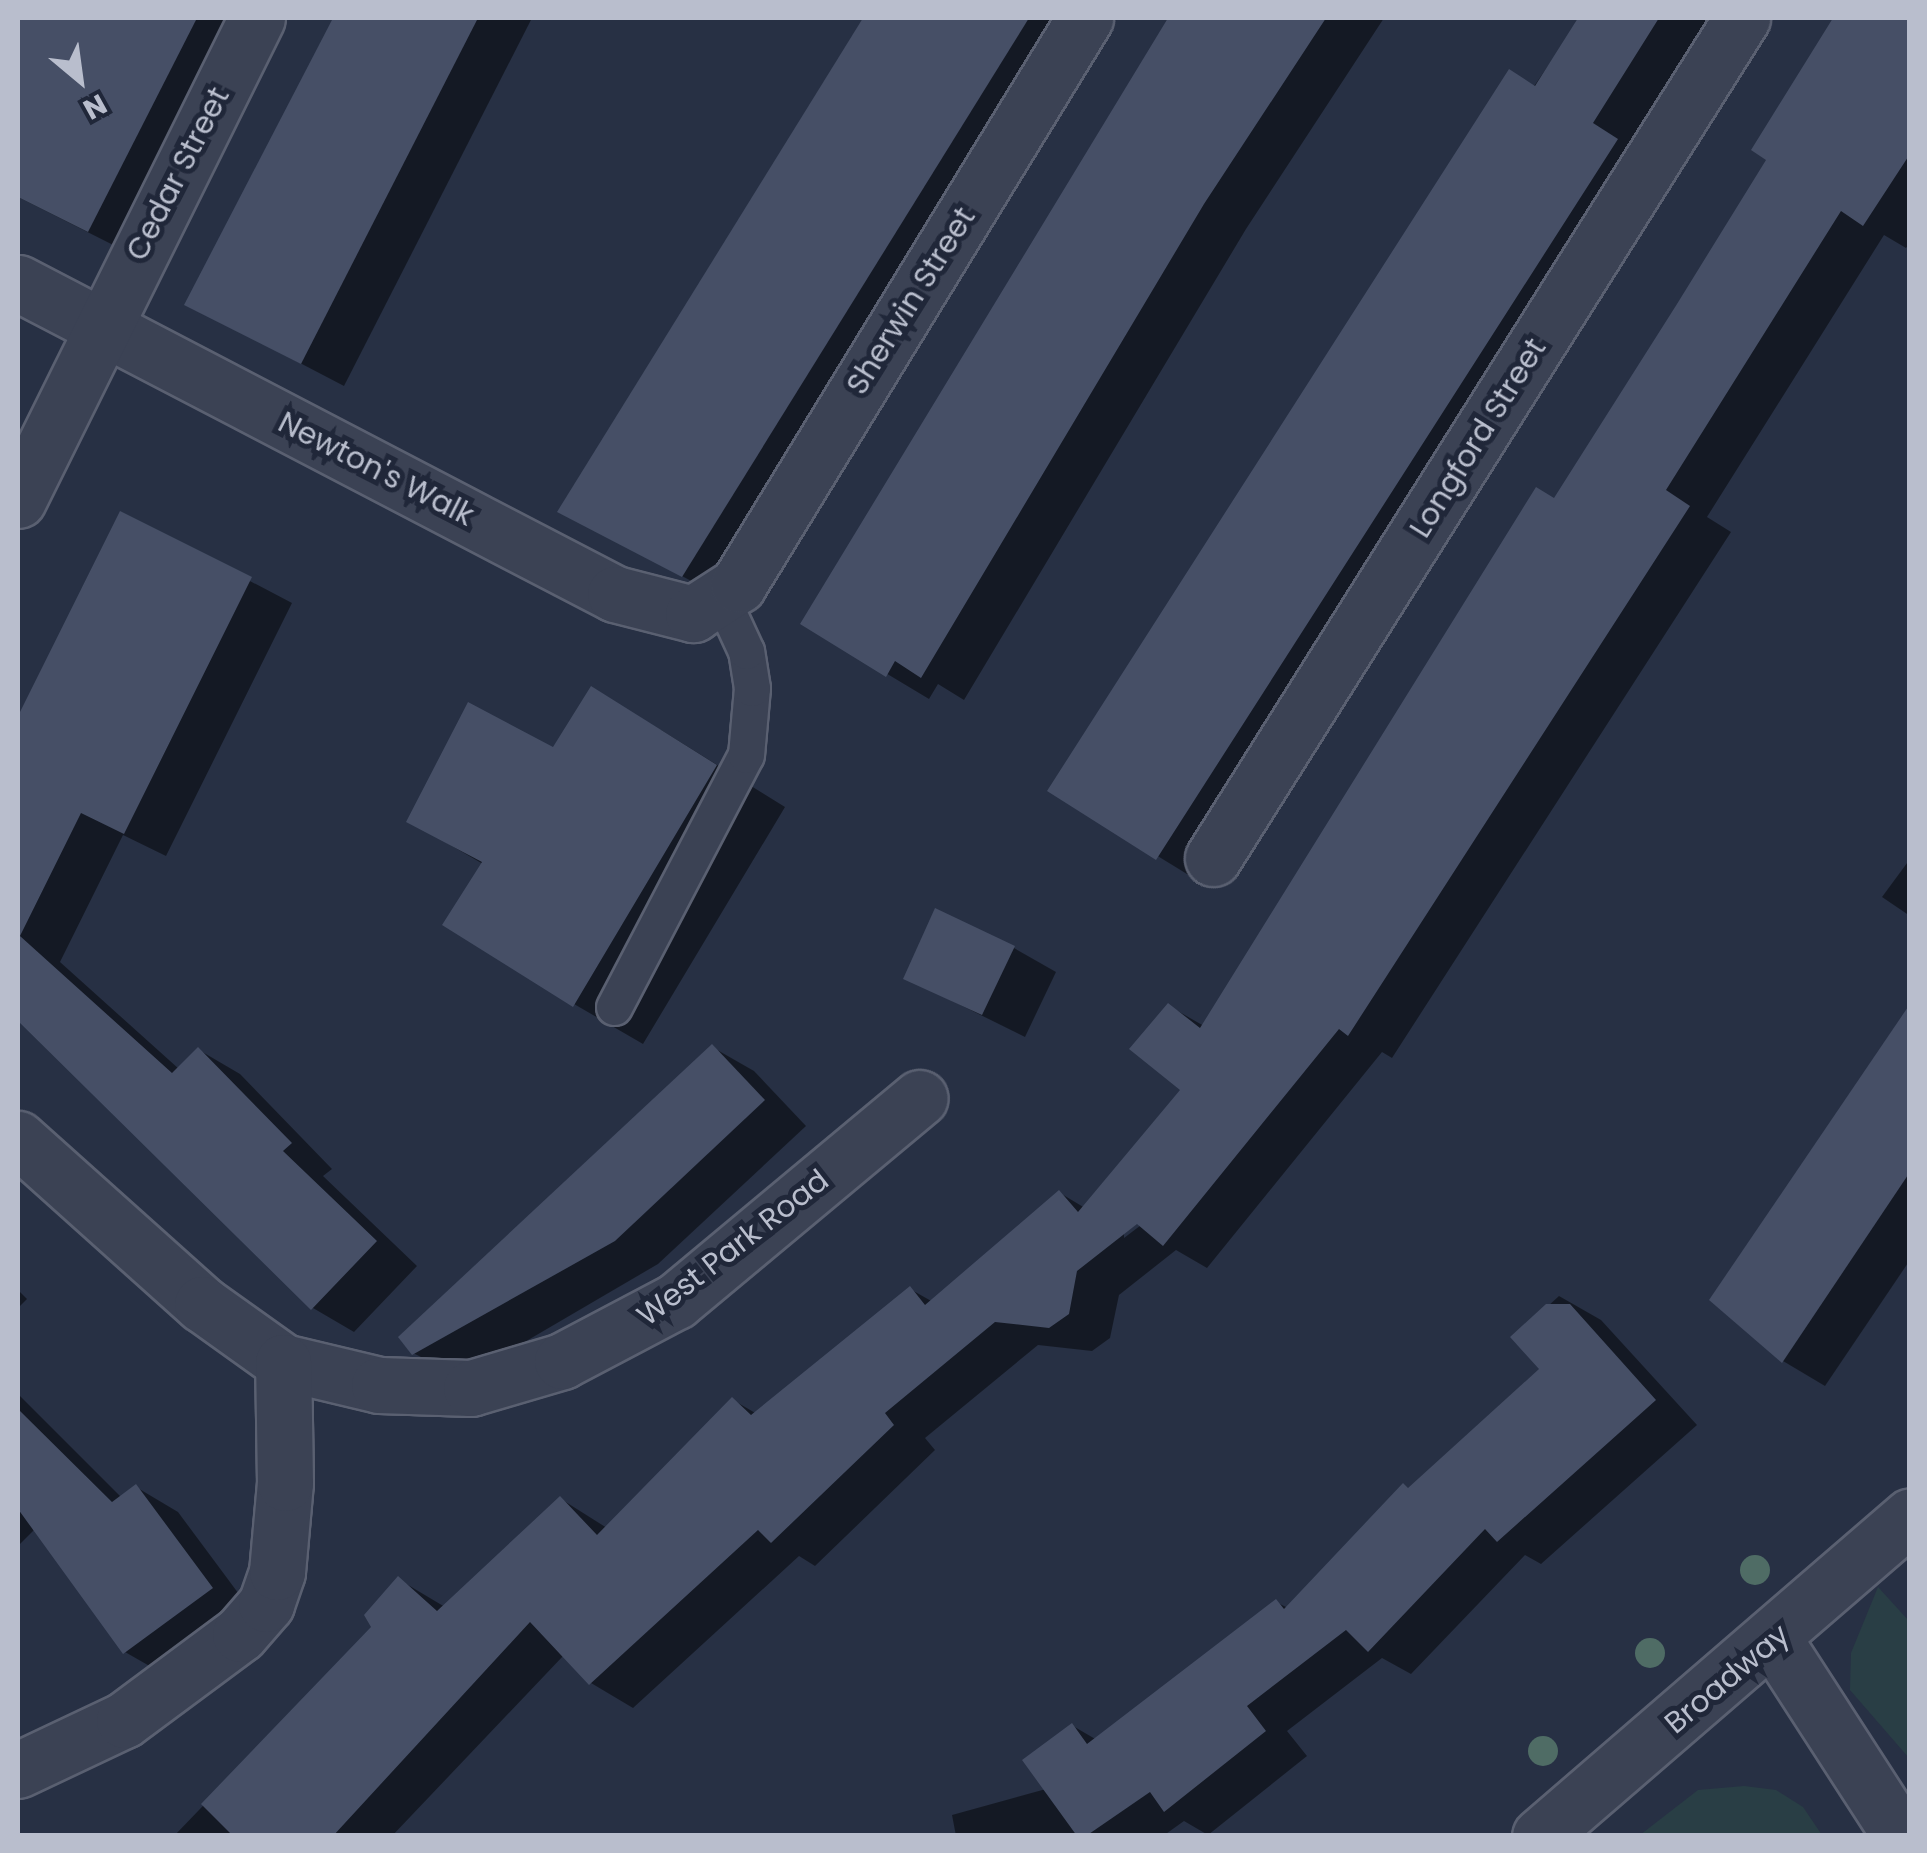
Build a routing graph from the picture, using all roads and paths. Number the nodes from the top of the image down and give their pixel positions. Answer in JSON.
{"nodes":[{"id":1,"x":257,"y":18,"type":"edge"},
{"id":2,"x":1085,"y":18,"type":"edge"},
{"id":3,"x":1742,"y":18,"type":"edge"},
{"id":4,"x":18,"y":284,"type":"edge"},
{"id":5,"x":99,"y":331,"type":"junction"},
{"id":6,"x":18,"y":500,"type":"edge"},
{"id":7,"x":729,"y":591,"type":"junction"},
{"id":8,"x":1214,"y":858,"type":"dead end"},
{"id":9,"x":614,"y":1007,"type":"dead end"},
{"id":10,"x":920,"y":1098,"type":"dead end"},
{"id":11,"x":18,"y":1139,"type":"edge"},
{"id":12,"x":283,"y":1362,"type":"junction"},
{"id":13,"x":1910,"y":1517,"type":"edge"},
{"id":14,"x":1774,"y":1640,"type":"junction"},
{"id":15,"x":18,"y":1770,"type":"edge"},
{"id":16,"x":1540,"y":1836,"type":"edge"},
{"id":17,"x":1901,"y":1836,"type":"edge"}],
"edges":[{"from":1,"to":5,"type":"street","name":"Cedar Street"},
{"from":2,"to":7,"type":"street","name":"Sherwin Street"},
{"from":3,"to":8,"type":"street","name":"Longford Street"},
{"from":4,"to":5,"type":"street","name":"Newton's Walk"},
{"from":5,"to":6,"type":"street","name":"Cedar Street"},
{"from":5,"to":7,"type":"street","name":"Newton's Walk"},
{"from":7,"to":9,"type":"lane"},
{"from":10,"to":12,"type":"street","name":"West Park Road"},
{"from":11,"to":12,"type":"street","name":"West Park Road"},
{"from":12,"to":15,"type":"street"},
{"from":13,"to":14,"type":"street","name":"Broadway"},
{"from":14,"to":16,"type":"street","name":"Broadway"},
{"from":14,"to":17,"type":"street"}]}
